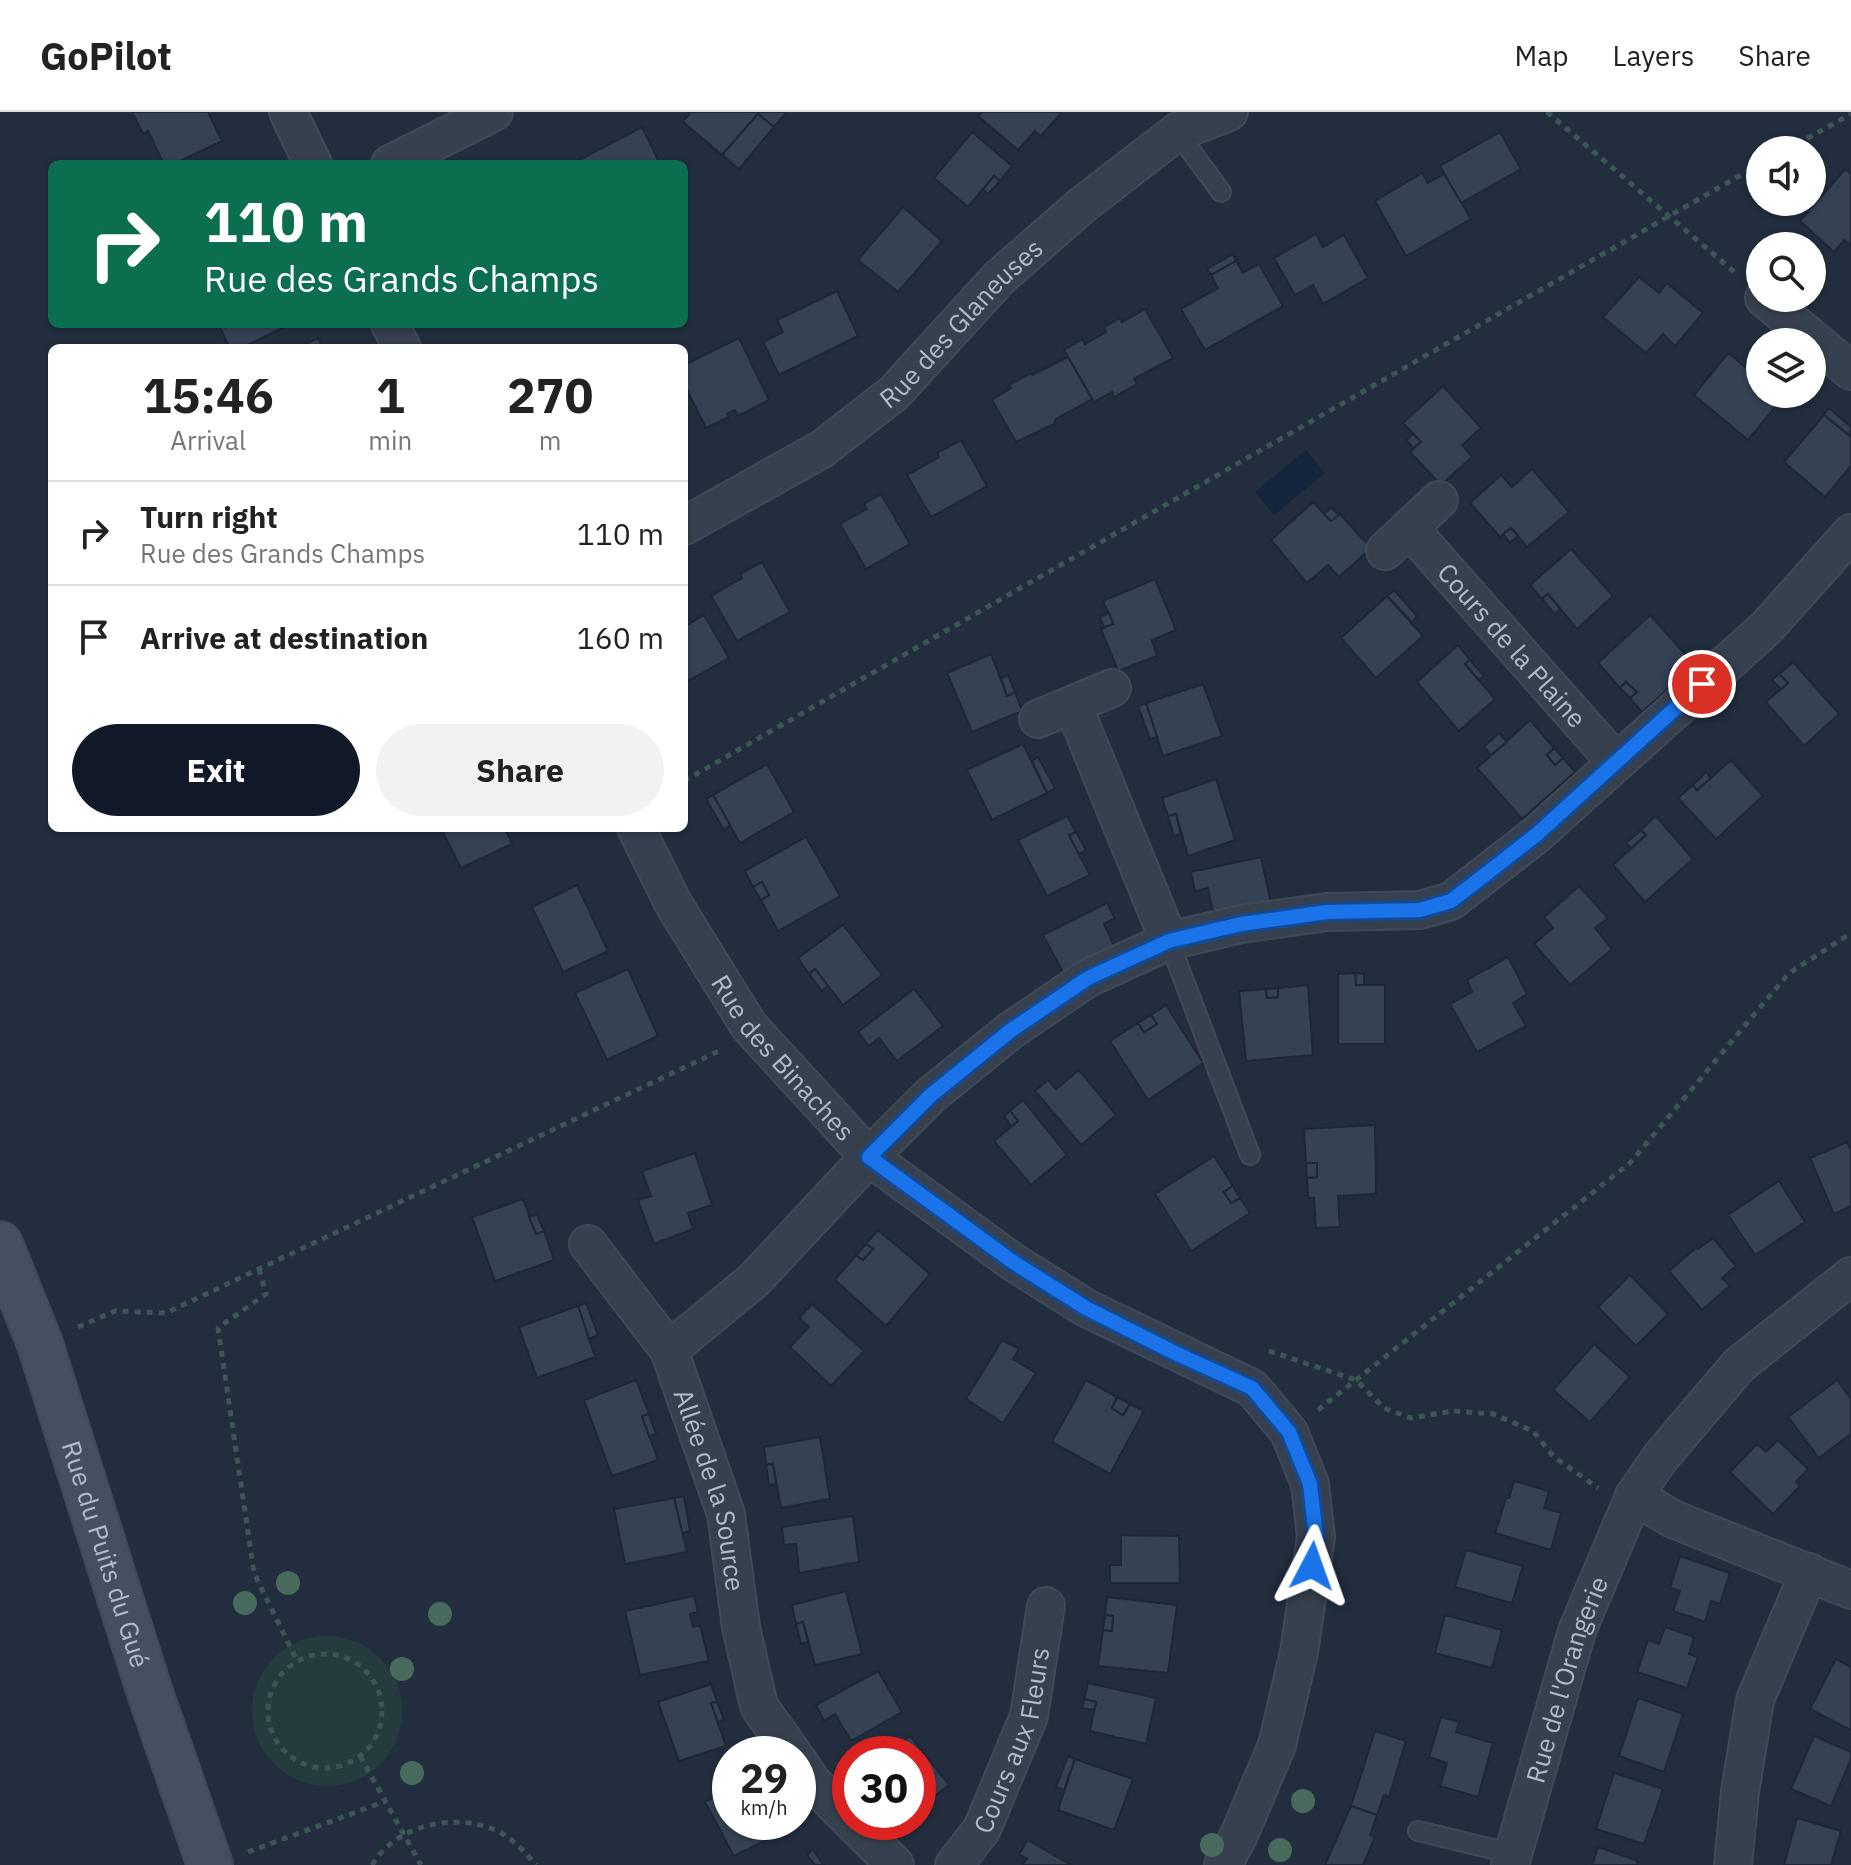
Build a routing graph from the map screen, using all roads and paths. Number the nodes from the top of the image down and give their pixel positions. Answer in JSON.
{"nodes":[{"id":1,"x":288,"y":112,"type":"edge"},
{"id":2,"x":494,"y":112,"type":"edge"},
{"id":3,"x":1229,"y":112,"type":"edge"},
{"id":4,"x":1547,"y":112,"type":"edge"},
{"id":5,"x":1851,"y":114,"type":"edge"},
{"id":6,"x":1165,"y":122,"type":"edge"},
{"id":7,"x":1811,"y":136,"type":"edge"},
{"id":8,"x":311,"y":160,"type":"edge"},
{"id":9,"x":398,"y":160,"type":"edge"},
{"id":10,"x":1746,"y":172,"type":"edge"},
{"id":11,"x":1221,"y":192,"type":"dead end"},
{"id":12,"x":1667,"y":215,"type":"junction"},
{"id":13,"x":1746,"y":282,"type":"edge"},
{"id":14,"x":1781,"y":312,"type":"edge"},
{"id":15,"x":1851,"y":371,"type":"edge"},
{"id":16,"x":1439,"y":500,"type":"dead end"},
{"id":17,"x":688,"y":524,"type":"edge"},
{"id":18,"x":1851,"y":533,"type":"edge"},
{"id":19,"x":1112,"y":688,"type":"dead end"},
{"id":20,"x":1073,"y":705,"type":"junction"},
{"id":21,"x":1038,"y":719,"type":"dead end"},
{"id":22,"x":1615,"y":761,"type":"junction"},
{"id":23,"x":688,"y":779,"type":"edge"},
{"id":24,"x":638,"y":832,"type":"edge"},
{"id":25,"x":1851,"y":933,"type":"edge"},
{"id":26,"x":1169,"y":941,"type":"junction"},
{"id":27,"x":749,"y":1026,"type":"junction"},
{"id":28,"x":1250,"y":1155,"type":"dead end"},
{"id":29,"x":869,"y":1157,"type":"junction"},
{"id":30,"x":0,"y":1244,"type":"edge"},
{"id":31,"x":588,"y":1244,"type":"dead end"},
{"id":32,"x":259,"y":1269,"type":"junction"},
{"id":33,"x":1851,"y":1276,"type":"edge"},
{"id":34,"x":68,"y":1332,"type":"dead end"},
{"id":35,"x":1258,"y":1348,"type":"dead end"},
{"id":36,"x":669,"y":1350,"type":"junction"},
{"id":37,"x":1356,"y":1380,"type":"junction"},
{"id":38,"x":1289,"y":1432,"type":"junction"},
{"id":39,"x":1634,"y":1496,"type":"junction"},
{"id":40,"x":1809,"y":1572,"type":"junction"},
{"id":41,"x":1851,"y":1590,"type":"edge"},
{"id":42,"x":1046,"y":1606,"type":"dead end"},
{"id":43,"x":297,"y":1661,"type":"junction"},
{"id":44,"x":780,"y":1736,"type":"edge"},
{"id":45,"x":360,"y":1756,"type":"junction"},
{"id":46,"x":816,"y":1786,"type":"edge"},
{"id":47,"x":386,"y":1801,"type":"junction"},
{"id":48,"x":832,"y":1802,"type":"edge"},
{"id":49,"x":1418,"y":1831,"type":"dead end"},
{"id":50,"x":404,"y":1834,"type":"junction"},
{"id":51,"x":870,"y":1840,"type":"edge"},
{"id":52,"x":225,"y":1860,"type":"edge"},
{"id":53,"x":1511,"y":1860,"type":"edge"},
{"id":54,"x":372,"y":1865,"type":"edge"},
{"id":55,"x":421,"y":1865,"type":"edge"},
{"id":56,"x":536,"y":1865,"type":"edge"},
{"id":57,"x":895,"y":1865,"type":"edge"},
{"id":58,"x":954,"y":1865,"type":"edge"},
{"id":59,"x":1223,"y":1865,"type":"edge"},
{"id":60,"x":1733,"y":1865,"type":"edge"}],
"edges":[{"from":1,"to":8,"type":"street"},
{"from":2,"to":9,"type":"street"},
{"from":3,"to":6,"type":"street","name":"Rue des Glaneuses"},
{"from":4,"to":12,"type":"path"},
{"from":5,"to":7,"type":"path"},
{"from":6,"to":11,"type":"lane"},
{"from":6,"to":17,"type":"street","name":"Rue des Glaneuses"},
{"from":10,"to":12,"type":"path"},
{"from":12,"to":13,"type":"path"},
{"from":12,"to":23,"type":"path"},
{"from":14,"to":15,"type":"street"},
{"from":16,"to":22,"type":"street","name":"Cours de la Plaine"},
{"from":18,"to":22,"type":"street"},
{"from":19,"to":20,"type":"street"},
{"from":20,"to":21,"type":"street"},
{"from":20,"to":26,"type":"street"},
{"from":22,"to":26,"type":"street"},
{"from":24,"to":27,"type":"street","name":"Rue des Binaches"},
{"from":25,"to":37,"type":"path"},
{"from":26,"to":28,"type":"lane"},
{"from":26,"to":29,"type":"street"},
{"from":27,"to":29,"type":"street","name":"Rue des Binaches"},
{"from":27,"to":32,"type":"path"},
{"from":29,"to":36,"type":"street"},
{"from":29,"to":38,"type":"street","name":"Rue des Binaches"},
{"from":30,"to":52,"type":"main road","name":"Rue du Puits du Gué"},
{"from":31,"to":36,"type":"street","name":"Allée de la Source"},
{"from":32,"to":34,"type":"path"},
{"from":32,"to":43,"type":"path"},
{"from":33,"to":39,"type":"street","name":"Rue de l'Orangerie"},
{"from":35,"to":37,"type":"path"},
{"from":36,"to":44,"type":"street","name":"Allée de la Source"},
{"from":37,"to":38,"type":"path"},
{"from":37,"to":39,"type":"path"},
{"from":38,"to":59,"type":"street","name":"Rue des Binaches"},
{"from":39,"to":40,"type":"street"},
{"from":39,"to":53,"type":"street","name":"Rue de l'Orangerie"},
{"from":40,"to":41,"type":"street"},
{"from":40,"to":60,"type":"street"},
{"from":42,"to":58,"type":"street","name":"Cours aux Fleurs"},
{"from":43,"to":45,"type":"path"},
{"from":43,"to":45,"type":"path"},
{"from":45,"to":47,"type":"path"},
{"from":46,"to":48,"type":"street"},
{"from":47,"to":50,"type":"path"},
{"from":47,"to":52,"type":"path"},
{"from":49,"to":53,"type":"lane"},
{"from":50,"to":54,"type":"path"},
{"from":50,"to":55,"type":"path"},
{"from":50,"to":56,"type":"path"},
{"from":51,"to":57,"type":"street"}]}
